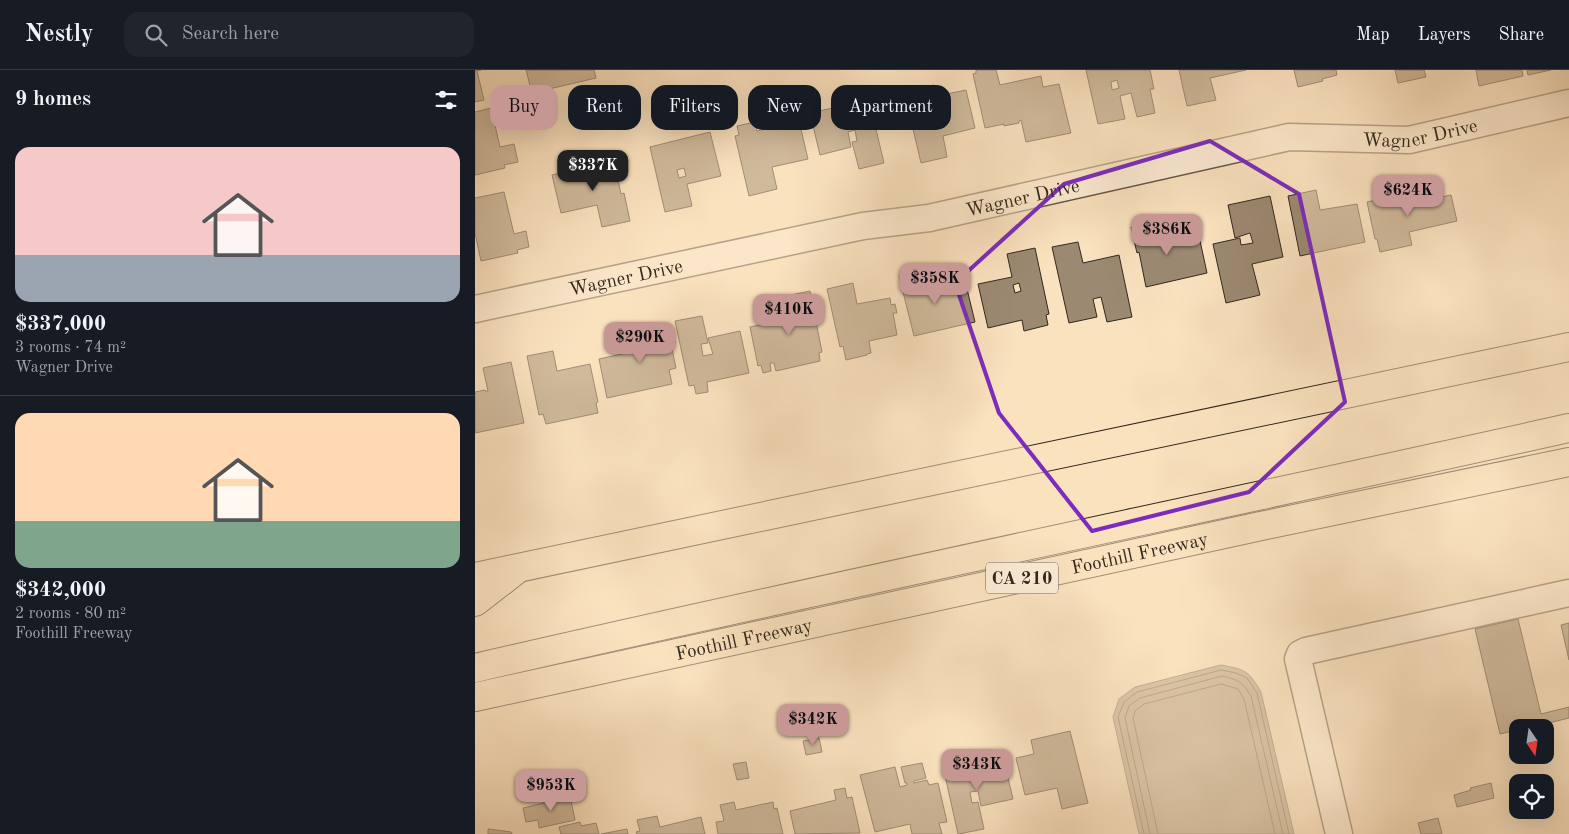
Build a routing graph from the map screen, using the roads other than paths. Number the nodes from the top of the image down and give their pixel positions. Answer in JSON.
{"nodes":[{"id":1,"x":1569,"y":103,"type":"edge"},
{"id":2,"x":475,"y":309,"type":"edge"},
{"id":3,"x":1569,"y":347,"type":"edge"},
{"id":4,"x":1569,"y":428,"type":"edge"},
{"id":5,"x":1569,"y":462,"type":"edge"},
{"id":6,"x":520,"y":567,"type":"junction"},
{"id":7,"x":475,"y":577,"type":"edge"},
{"id":8,"x":1569,"y":593,"type":"edge"},
{"id":9,"x":475,"y":602,"type":"edge"},
{"id":10,"x":475,"y":668,"type":"edge"},
{"id":11,"x":475,"y":697,"type":"edge"},
{"id":12,"x":1339,"y":834,"type":"edge"}],
"edges":[{"from":1,"to":2,"type":"street","name":"Wagner Drive"},
{"from":3,"to":6,"type":"highway"},
{"from":4,"to":10,"type":"highway"},
{"from":5,"to":11,"type":"highway","name":"Foothill Freeway","number":"CA 210"},
{"from":6,"to":7,"type":"highway"},
{"from":6,"to":9,"type":"highway"},
{"from":8,"to":12,"type":"street"}]}
